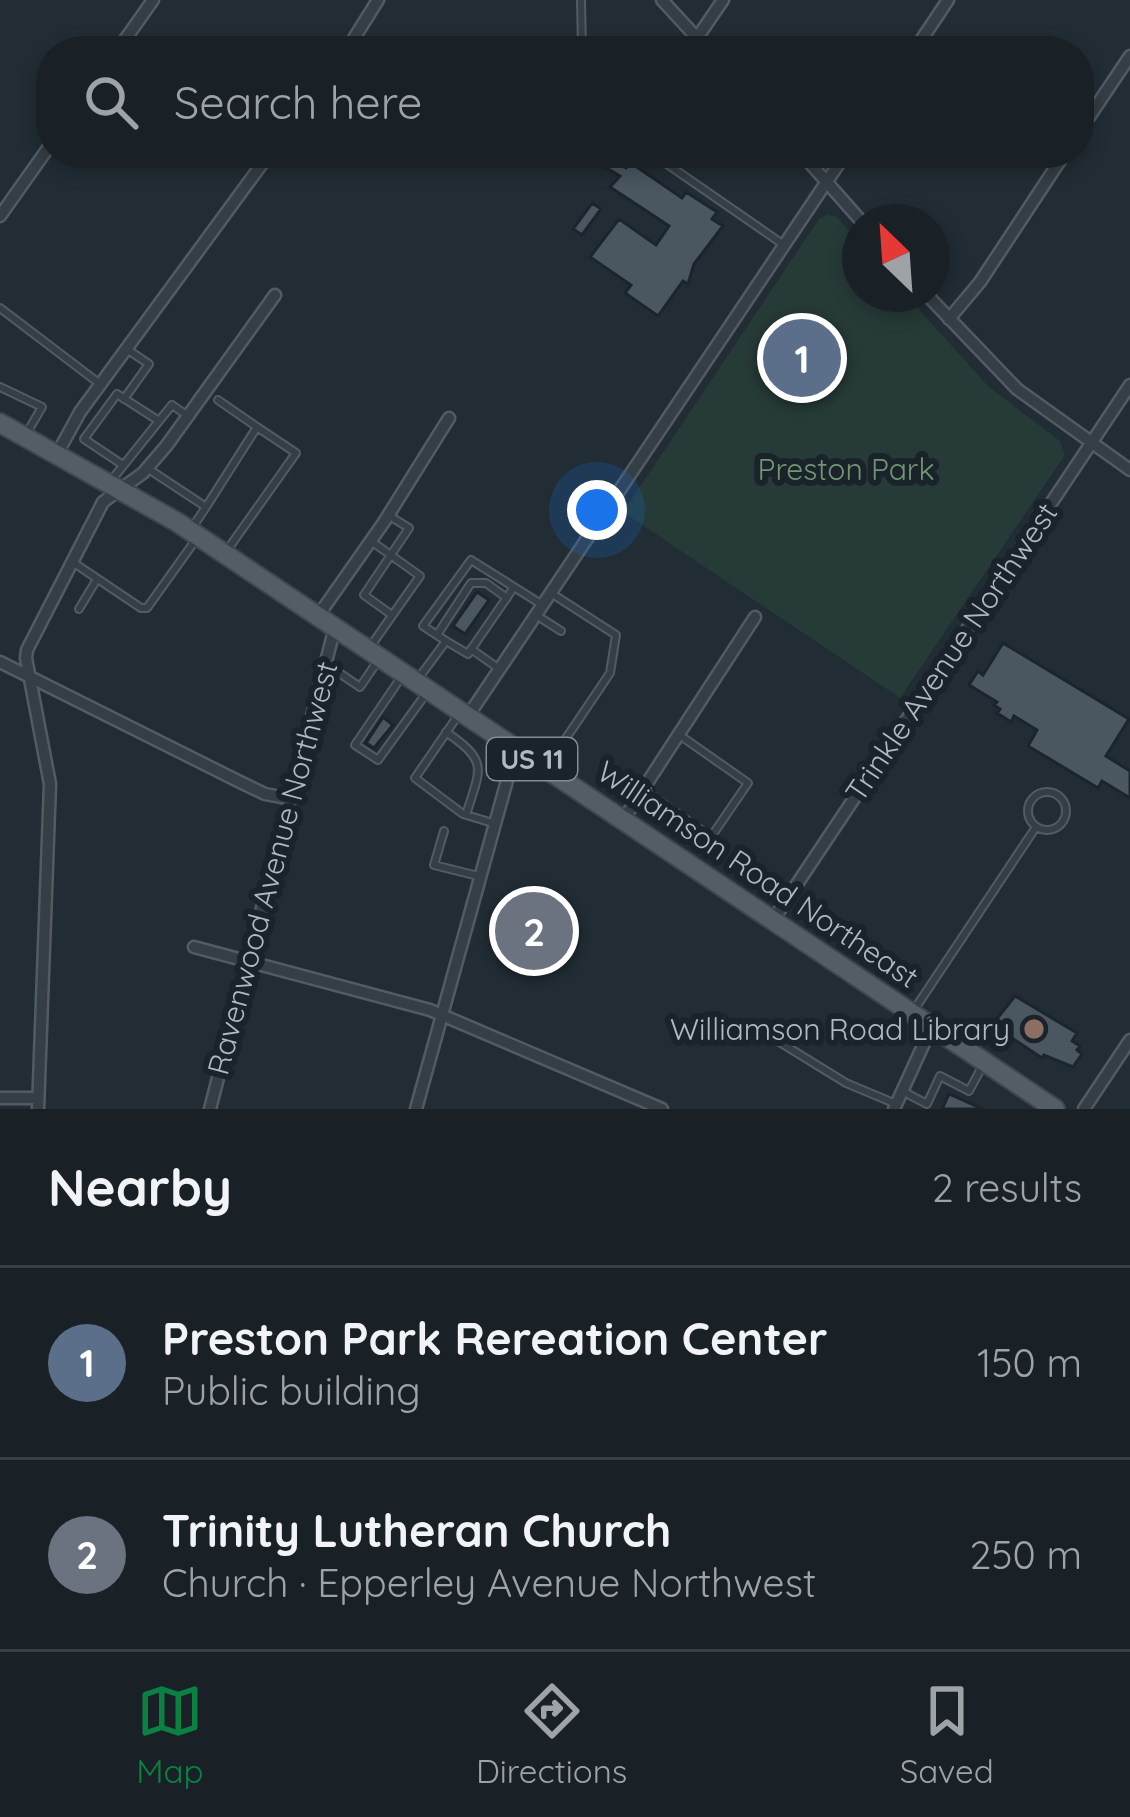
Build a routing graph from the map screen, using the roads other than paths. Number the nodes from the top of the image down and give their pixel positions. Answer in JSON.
{"nodes":[{"id":1,"x":152,"y":0,"type":"edge"},
{"id":2,"x":378,"y":0,"type":"edge"},
{"id":3,"x":581,"y":0,"type":"edge"},
{"id":4,"x":662,"y":0,"type":"edge"},
{"id":5,"x":723,"y":0,"type":"edge"},
{"id":6,"x":948,"y":0,"type":"edge"},
{"id":7,"x":127,"y":36,"type":"edge"},
{"id":8,"x":355,"y":36,"type":"edge"},
{"id":9,"x":582,"y":36,"type":"edge"},
{"id":10,"x":695,"y":36,"type":"edge"},
{"id":11,"x":698,"y":36,"type":"edge"},
{"id":12,"x":924,"y":36,"type":"edge"},
{"id":13,"x":1130,"y":56,"type":"edge"},
{"id":14,"x":1094,"y":110,"type":"edge"},
{"id":15,"x":36,"y":165,"type":"edge"},
{"id":16,"x":259,"y":168,"type":"edge"},
{"id":17,"x":673,"y":168,"type":"edge"},
{"id":18,"x":814,"y":168,"type":"edge"},
{"id":19,"x":836,"y":168,"type":"edge"},
{"id":20,"x":1055,"y":168,"type":"edge"},
{"id":21,"x":826,"y":182,"type":"junction"},
{"id":22,"x":846,"y":204,"type":"edge"},
{"id":23,"x":0,"y":216,"type":"edge"},
{"id":24,"x":784,"y":245,"type":"junction"},
{"id":25,"x":275,"y":295,"type":"dead end"},
{"id":26,"x":0,"y":308,"type":"edge"},
{"id":27,"x":942,"y":312,"type":"edge"},
{"id":28,"x":949,"y":320,"type":"junction"},
{"id":29,"x":126,"y":349,"type":"junction"},
{"id":30,"x":100,"y":384,"type":"junction"},
{"id":31,"x":1130,"y":385,"type":"edge"},
{"id":32,"x":0,"y":387,"type":"edge"},
{"id":33,"x":124,"y":398,"type":"junction"},
{"id":34,"x":218,"y":400,"type":"dead end"},
{"id":35,"x":188,"y":416,"type":"junction"},
{"id":36,"x":76,"y":417,"type":"junction"},
{"id":37,"x":449,"y":418,"type":"dead end"},
{"id":38,"x":159,"y":421,"type":"junction"},
{"id":39,"x":0,"y":423,"type":"edge"},
{"id":40,"x":256,"y":427,"type":"junction"},
{"id":41,"x":93,"y":428,"type":"junction"},
{"id":42,"x":25,"y":436,"type":"junction"},
{"id":43,"x":1090,"y":444,"type":"junction"},
{"id":44,"x":57,"y":454,"type":"junction"},
{"id":45,"x":123,"y":465,"type":"junction"},
{"id":46,"x":147,"y":468,"type":"junction"},
{"id":47,"x":1130,"y":470,"type":"edge"},
{"id":48,"x":115,"y":484,"type":"junction"},
{"id":49,"x":206,"y":507,"type":"junction"},
{"id":50,"x":388,"y":515,"type":"junction"},
{"id":51,"x":194,"y":533,"type":"junction"},
{"id":52,"x":371,"y":541,"type":"junction"},
{"id":53,"x":225,"y":554,"type":"junction"},
{"id":54,"x":390,"y":555,"type":"junction"},
{"id":55,"x":71,"y":561,"type":"junction"},
{"id":56,"x":97,"y":579,"type":"junction"},
{"id":57,"x":514,"y":587,"type":"junction"},
{"id":58,"x":551,"y":593,"type":"junction"},
{"id":59,"x":507,"y":598,"type":"junction"},
{"id":60,"x":79,"y":609,"type":"dead end"},
{"id":61,"x":539,"y":610,"type":"junction"},
{"id":62,"x":392,"y":615,"type":"junction"},
{"id":63,"x":755,"y":616,"type":"dead end"},
{"id":64,"x":326,"y":622,"type":"junction"},
{"id":65,"x":561,"y":631,"type":"dead end"},
{"id":66,"x":437,"y":635,"type":"junction"},
{"id":67,"x":446,"y":641,"type":"junction"},
{"id":68,"x":471,"y":650,"type":"junction"},
{"id":69,"x":374,"y":654,"type":"junction"},
{"id":70,"x":0,"y":662,"type":"edge"},
{"id":71,"x":326,"y":664,"type":"junction"},
{"id":72,"x":500,"y":669,"type":"junction"},
{"id":73,"x":29,"y":678,"type":"junction"},
{"id":74,"x":416,"y":682,"type":"junction"},
{"id":75,"x":360,"y":687,"type":"junction"},
{"id":76,"x":368,"y":692,"type":"dead end"},
{"id":77,"x":465,"y":714,"type":"junction"},
{"id":78,"x":446,"y":732,"type":"junction"},
{"id":79,"x":678,"y":734,"type":"junction"},
{"id":80,"x":516,"y":748,"type":"junction"},
{"id":81,"x":546,"y":768,"type":"junction"},
{"id":82,"x":641,"y":788,"type":"junction"},
{"id":83,"x":292,"y":799,"type":"junction"},
{"id":84,"x":466,"y":815,"type":"junction"},
{"id":85,"x":623,"y":820,"type":"junction"},
{"id":86,"x":496,"y":824,"type":"junction"},
{"id":87,"x":1036,"y":827,"type":"junction"},
{"id":88,"x":444,"y":831,"type":"dead end"},
{"id":89,"x":482,"y":877,"type":"junction"},
{"id":90,"x":773,"y":920,"type":"junction"},
{"id":91,"x":194,"y":947,"type":"dead end"},
{"id":92,"x":248,"y":962,"type":"junction"},
{"id":93,"x":912,"y":1013,"type":"junction"},
{"id":94,"x":442,"y":1016,"type":"junction"},
{"id":95,"x":932,"y":1026,"type":"junction"},
{"id":96,"x":768,"y":1035,"type":"dead end"},
{"id":97,"x":1130,"y":1040,"type":"edge"},
{"id":98,"x":985,"y":1062,"type":"junction"},
{"id":99,"x":902,"y":1091,"type":"junction"},
{"id":100,"x":0,"y":1098,"type":"edge"},
{"id":101,"x":38,"y":1104,"type":"edge"},
{"id":102,"x":895,"y":1107,"type":"edge"},
{"id":103,"x":210,"y":1109,"type":"edge"},
{"id":104,"x":416,"y":1109,"type":"edge"},
{"id":105,"x":662,"y":1109,"type":"edge"},
{"id":106,"x":1055,"y":1109,"type":"edge"},
{"id":107,"x":1084,"y":1109,"type":"edge"}],
"edges":[{"from":1,"to":7,"type":"street"},
{"from":2,"to":8,"type":"street"},
{"from":3,"to":9,"type":"lane"},
{"from":4,"to":10,"type":"street"},
{"from":5,"to":11,"type":"street"},
{"from":6,"to":12,"type":"street"},
{"from":13,"to":14,"type":"street"},
{"from":15,"to":23,"type":"street"},
{"from":16,"to":29,"type":"street"},
{"from":17,"to":24,"type":"lane"},
{"from":18,"to":21,"type":"street"},
{"from":19,"to":21,"type":"street"},
{"from":20,"to":28,"type":"street"},
{"from":21,"to":22,"type":"street"},
{"from":21,"to":24,"type":"street"},
{"from":24,"to":58,"type":"street"},
{"from":25,"to":35,"type":"street"},
{"from":26,"to":30,"type":"lane"},
{"from":27,"to":28,"type":"street"},
{"from":28,"to":43,"type":"street"},
{"from":29,"to":30,"type":"street"},
{"from":29,"to":33,"type":"lane"},
{"from":30,"to":36,"type":"street"},
{"from":31,"to":43,"type":"street","name":"Trinkle Avenue Northwest"},
{"from":32,"to":42,"type":"lane"},
{"from":33,"to":38,"type":"lane"},
{"from":33,"to":41,"type":"lane"},
{"from":34,"to":40,"type":"lane"},
{"from":35,"to":38,"type":"lane"},
{"from":35,"to":46,"type":"street"},
{"from":36,"to":41,"type":"lane"},
{"from":36,"to":44,"type":"street"},
{"from":37,"to":50,"type":"street"},
{"from":38,"to":45,"type":"lane"},
{"from":39,"to":42,"type":"main road","name":"Williamson Road Northeast","number":"US 11"},
{"from":40,"to":49,"type":"lane"},
{"from":40,"to":53,"type":"lane"},
{"from":41,"to":45,"type":"lane"},
{"from":42,"to":44,"type":"main road","name":"Williamson Road Northeast","number":"US 11"},
{"from":43,"to":47,"type":"street"},
{"from":43,"to":90,"type":"street","name":"Trinkle Avenue Northwest"},
{"from":44,"to":48,"type":"main road","name":"Williamson Road Northeast","number":"US 11"},
{"from":45,"to":48,"type":"lane"},
{"from":46,"to":48,"type":"street"},
{"from":46,"to":49,"type":"lane"},
{"from":48,"to":51,"type":"main road","name":"Williamson Road Northeast","number":"US 11"},
{"from":48,"to":55,"type":"street"},
{"from":49,"to":51,"type":"lane"},
{"from":50,"to":52,"type":"street"},
{"from":50,"to":54,"type":"lane"},
{"from":51,"to":53,"type":"main road","name":"Williamson Road Northeast","number":"US 11"},
{"from":51,"to":56,"type":"lane"},
{"from":52,"to":54,"type":"lane"},
{"from":52,"to":64,"type":"street"},
{"from":53,"to":64,"type":"main road","name":"Williamson Road Northeast","number":"US 11"},
{"from":54,"to":62,"type":"lane"},
{"from":54,"to":62,"type":"lane"},
{"from":55,"to":56,"type":"lane"},
{"from":55,"to":73,"type":"street"},
{"from":56,"to":60,"type":"lane"},
{"from":57,"to":59,"type":"lane"},
{"from":57,"to":61,"type":"lane"},
{"from":57,"to":66,"type":"lane"},
{"from":58,"to":61,"type":"street"},
{"from":58,"to":81,"type":"lane"},
{"from":59,"to":66,"type":"lane"},
{"from":59,"to":68,"type":"lane"},
{"from":61,"to":65,"type":"lane"},
{"from":61,"to":72,"type":"street"},
{"from":62,"to":69,"type":"lane"},
{"from":63,"to":79,"type":"street"},
{"from":64,"to":69,"type":"main road","name":"Williamson Road Northeast","number":"US 11"},
{"from":64,"to":71,"type":"street","name":"Ravenwood Avenue Northwest"},
{"from":66,"to":67,"type":"lane"},
{"from":67,"to":68,"type":"lane"},
{"from":67,"to":74,"type":"lane"},
{"from":68,"to":72,"type":"lane"},
{"from":69,"to":74,"type":"main road","name":"Williamson Road Northeast","number":"US 11"},
{"from":69,"to":75,"type":"lane"},
{"from":70,"to":73,"type":"street"},
{"from":71,"to":75,"type":"lane"},
{"from":71,"to":83,"type":"street","name":"Ravenwood Avenue Northwest"},
{"from":72,"to":77,"type":"street"},
{"from":73,"to":83,"type":"street"},
{"from":73,"to":101,"type":"street"},
{"from":74,"to":74,"type":"lane"},
{"from":74,"to":77,"type":"main road","name":"Williamson Road Northeast","number":"US 11"},
{"from":75,"to":76,"type":"lane"},
{"from":77,"to":78,"type":"lane"},
{"from":77,"to":80,"type":"main road","name":"Williamson Road Northeast","number":"US 11"},
{"from":78,"to":84,"type":"lane"},
{"from":78,"to":84,"type":"lane"},
{"from":79,"to":82,"type":"street"},
{"from":79,"to":82,"type":"lane"},
{"from":80,"to":81,"type":"main road","name":"Williamson Road Northeast","number":"US 11"},
{"from":80,"to":86,"type":"street"},
{"from":81,"to":85,"type":"main road","name":"Williamson Road Northeast","number":"US 11"},
{"from":82,"to":85,"type":"street"},
{"from":83,"to":92,"type":"street","name":"Ravenwood Avenue Northwest"},
{"from":84,"to":86,"type":"lane"},
{"from":85,"to":90,"type":"main road","name":"Williamson Road Northeast","number":"US 11"},
{"from":86,"to":89,"type":"street"},
{"from":87,"to":87,"type":"lane"},
{"from":87,"to":93,"type":"lane"},
{"from":88,"to":89,"type":"lane"},
{"from":89,"to":94,"type":"street"},
{"from":90,"to":93,"type":"main road","name":"Williamson Road Northeast","number":"US 11"},
{"from":91,"to":92,"type":"street"},
{"from":92,"to":94,"type":"street"},
{"from":92,"to":103,"type":"street","name":"Ravenwood Avenue Northwest"},
{"from":93,"to":95,"type":"main road","name":"Williamson Road Northeast","number":"US 11"},
{"from":94,"to":104,"type":"street"},
{"from":94,"to":105,"type":"street"},
{"from":95,"to":98,"type":"main road","name":"Williamson Road Northeast","number":"US 11"},
{"from":95,"to":99,"type":"street"},
{"from":96,"to":102,"type":"lane"},
{"from":97,"to":107,"type":"street"},
{"from":98,"to":99,"type":"lane"},
{"from":98,"to":106,"type":"main road","name":"Williamson Road Northeast","number":"US 11"},
{"from":99,"to":102,"type":"street"},
{"from":100,"to":101,"type":"street"}]}
